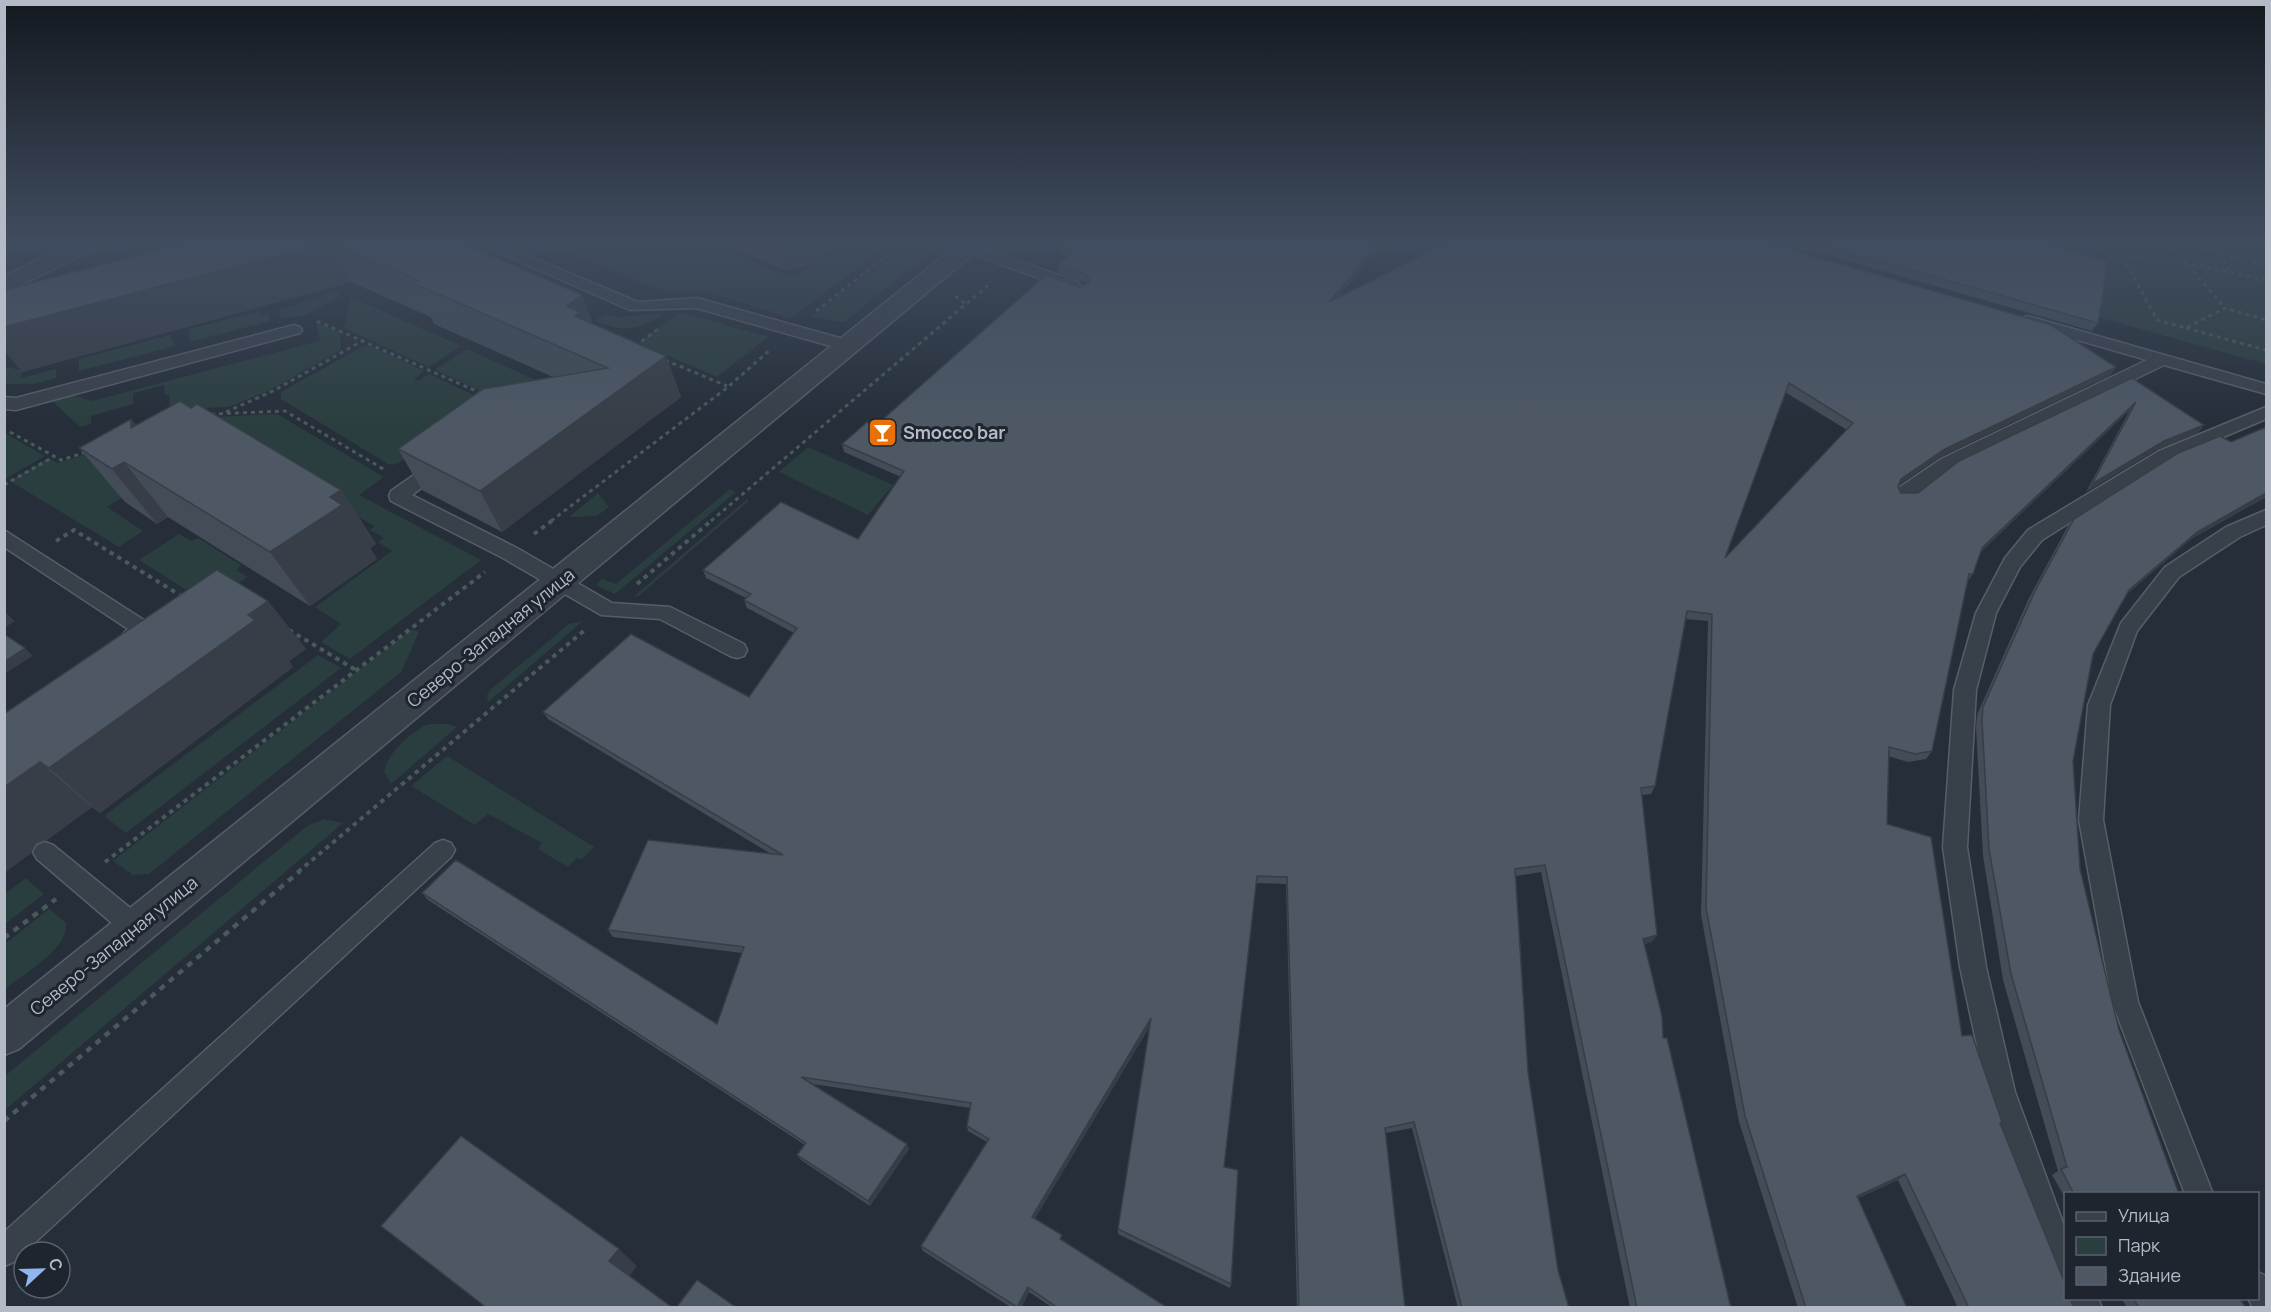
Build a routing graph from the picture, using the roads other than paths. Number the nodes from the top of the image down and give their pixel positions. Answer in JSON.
{"nodes":[{"id":1,"x":625,"y":302,"type":"edge"},
{"id":2,"x":902,"y":302,"type":"edge"},
{"id":3,"x":2014,"y":316,"type":"edge"},
{"id":4,"x":294,"y":330,"type":"dead end"},
{"id":5,"x":848,"y":346,"type":"junction"},
{"id":6,"x":2164,"y":359,"type":"junction"},
{"id":7,"x":2266,"y":389,"type":"edge"},
{"id":8,"x":4,"y":403,"type":"edge"},
{"id":9,"x":2266,"y":412,"type":"edge"},
{"id":10,"x":454,"y":455,"type":"edge"},
{"id":11,"x":1904,"y":494,"type":"edge"},
{"id":12,"x":2266,"y":517,"type":"edge"},
{"id":13,"x":4,"y":537,"type":"edge"},
{"id":14,"x":560,"y":581,"type":"junction"},
{"id":15,"x":113,"y":649,"type":"edge"},
{"id":16,"x":737,"y":650,"type":"dead end"},
{"id":17,"x":443,"y":850,"type":"dead end"},
{"id":18,"x":45,"y":852,"type":"dead end"},
{"id":19,"x":136,"y":928,"type":"junction"},
{"id":20,"x":4,"y":1035,"type":"edge"},
{"id":21,"x":2198,"y":1192,"type":"edge"},
{"id":22,"x":4,"y":1252,"type":"edge"},
{"id":23,"x":2064,"y":1259,"type":"edge"}],
"edges":[{"from":1,"to":5,"type":"lane"},
{"from":2,"to":5,"type":"street","name":"Северо-Западная улица"},
{"from":3,"to":6,"type":"lane"},
{"from":4,"to":8,"type":"lane"},
{"from":5,"to":14,"type":"street","name":"Северо-Западная улица"},
{"from":6,"to":7,"type":"lane"},
{"from":6,"to":11,"type":"lane"},
{"from":9,"to":23,"type":"lane"},
{"from":10,"to":14,"type":"lane"},
{"from":12,"to":21,"type":"lane"},
{"from":13,"to":15,"type":"lane"},
{"from":14,"to":16,"type":"lane"},
{"from":14,"to":19,"type":"street","name":"Северо-Западная улица"},
{"from":17,"to":22,"type":"lane"},
{"from":18,"to":19,"type":"lane"},
{"from":19,"to":20,"type":"street","name":"Северо-Западная улица"}]}
